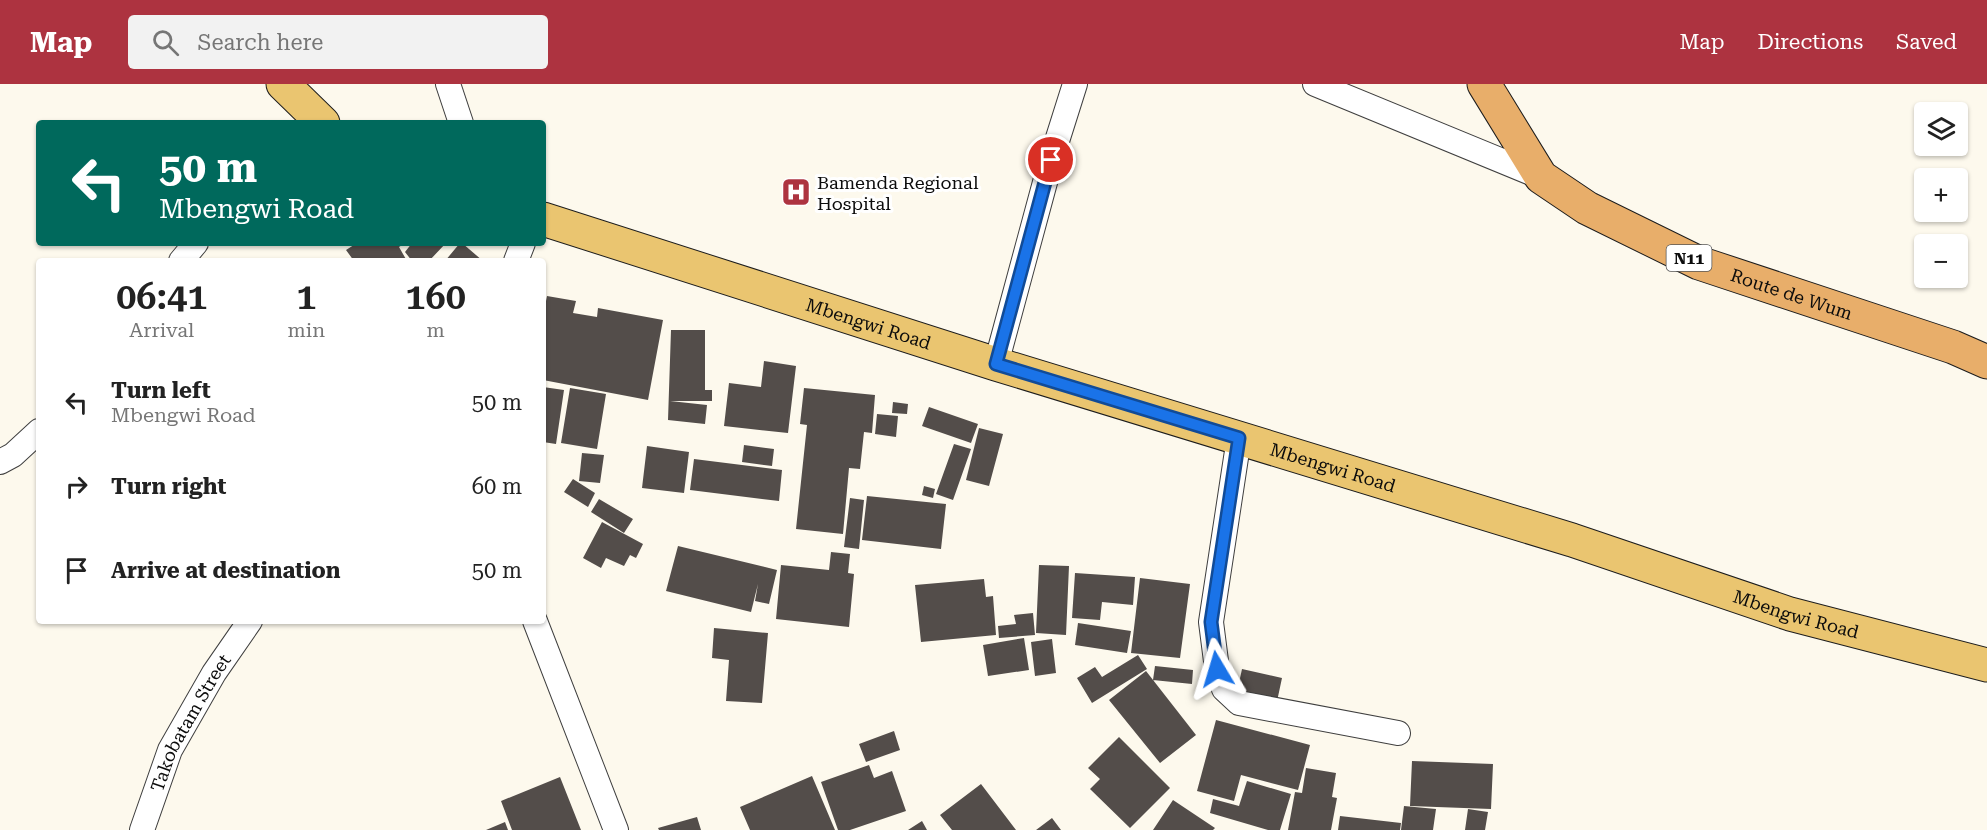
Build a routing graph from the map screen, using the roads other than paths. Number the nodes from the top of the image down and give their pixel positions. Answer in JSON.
{"nodes":[{"id":1,"x":283,"y":84,"type":"edge"},
{"id":2,"x":448,"y":84,"type":"edge"},
{"id":3,"x":1075,"y":84,"type":"edge"},
{"id":4,"x":1315,"y":84,"type":"edge"},
{"id":5,"x":1484,"y":84,"type":"edge"},
{"id":6,"x":320,"y":120,"type":"edge"},
{"id":7,"x":460,"y":120,"type":"edge"},
{"id":8,"x":1541,"y":177,"type":"junction"},
{"id":9,"x":546,"y":220,"type":"edge"},
{"id":10,"x":194,"y":246,"type":"edge"},
{"id":11,"x":184,"y":258,"type":"edge"},
{"id":12,"x":1953,"y":347,"type":"junction"},
{"id":13,"x":1987,"y":347,"type":"edge"},
{"id":14,"x":1987,"y":362,"type":"edge"},
{"id":15,"x":996,"y":364,"type":"junction"},
{"id":16,"x":36,"y":434,"type":"edge"},
{"id":17,"x":1239,"y":438,"type":"junction"},
{"id":18,"x":0,"y":462,"type":"edge"},
{"id":19,"x":248,"y":624,"type":"edge"},
{"id":20,"x":536,"y":624,"type":"edge"},
{"id":21,"x":1987,"y":664,"type":"edge"},
{"id":22,"x":1398,"y":733,"type":"dead end"},
{"id":23,"x":142,"y":830,"type":"edge"},
{"id":24,"x":616,"y":830,"type":"edge"}],
"edges":[{"from":1,"to":6,"type":"main road"},
{"from":2,"to":7,"type":"street"},
{"from":3,"to":15,"type":"street"},
{"from":4,"to":8,"type":"street"},
{"from":5,"to":8,"type":"highway","name":"Route de Wum","number":"N11"},
{"from":8,"to":12,"type":"highway","name":"Route de Wum","number":"N11"},
{"from":9,"to":15,"type":"main road","name":"Mbengwi Road"},
{"from":10,"to":11,"type":"street"},
{"from":12,"to":13,"type":"highway","number":"N11"},
{"from":12,"to":14,"type":"highway","number":"N11"},
{"from":15,"to":17,"type":"main road","name":"Mbengwi Road"},
{"from":16,"to":18,"type":"street"},
{"from":17,"to":21,"type":"main road","name":"Mbengwi Road"},
{"from":17,"to":22,"type":"street"},
{"from":19,"to":23,"type":"street","name":"Takobatam Street"},
{"from":20,"to":24,"type":"street"}]}
